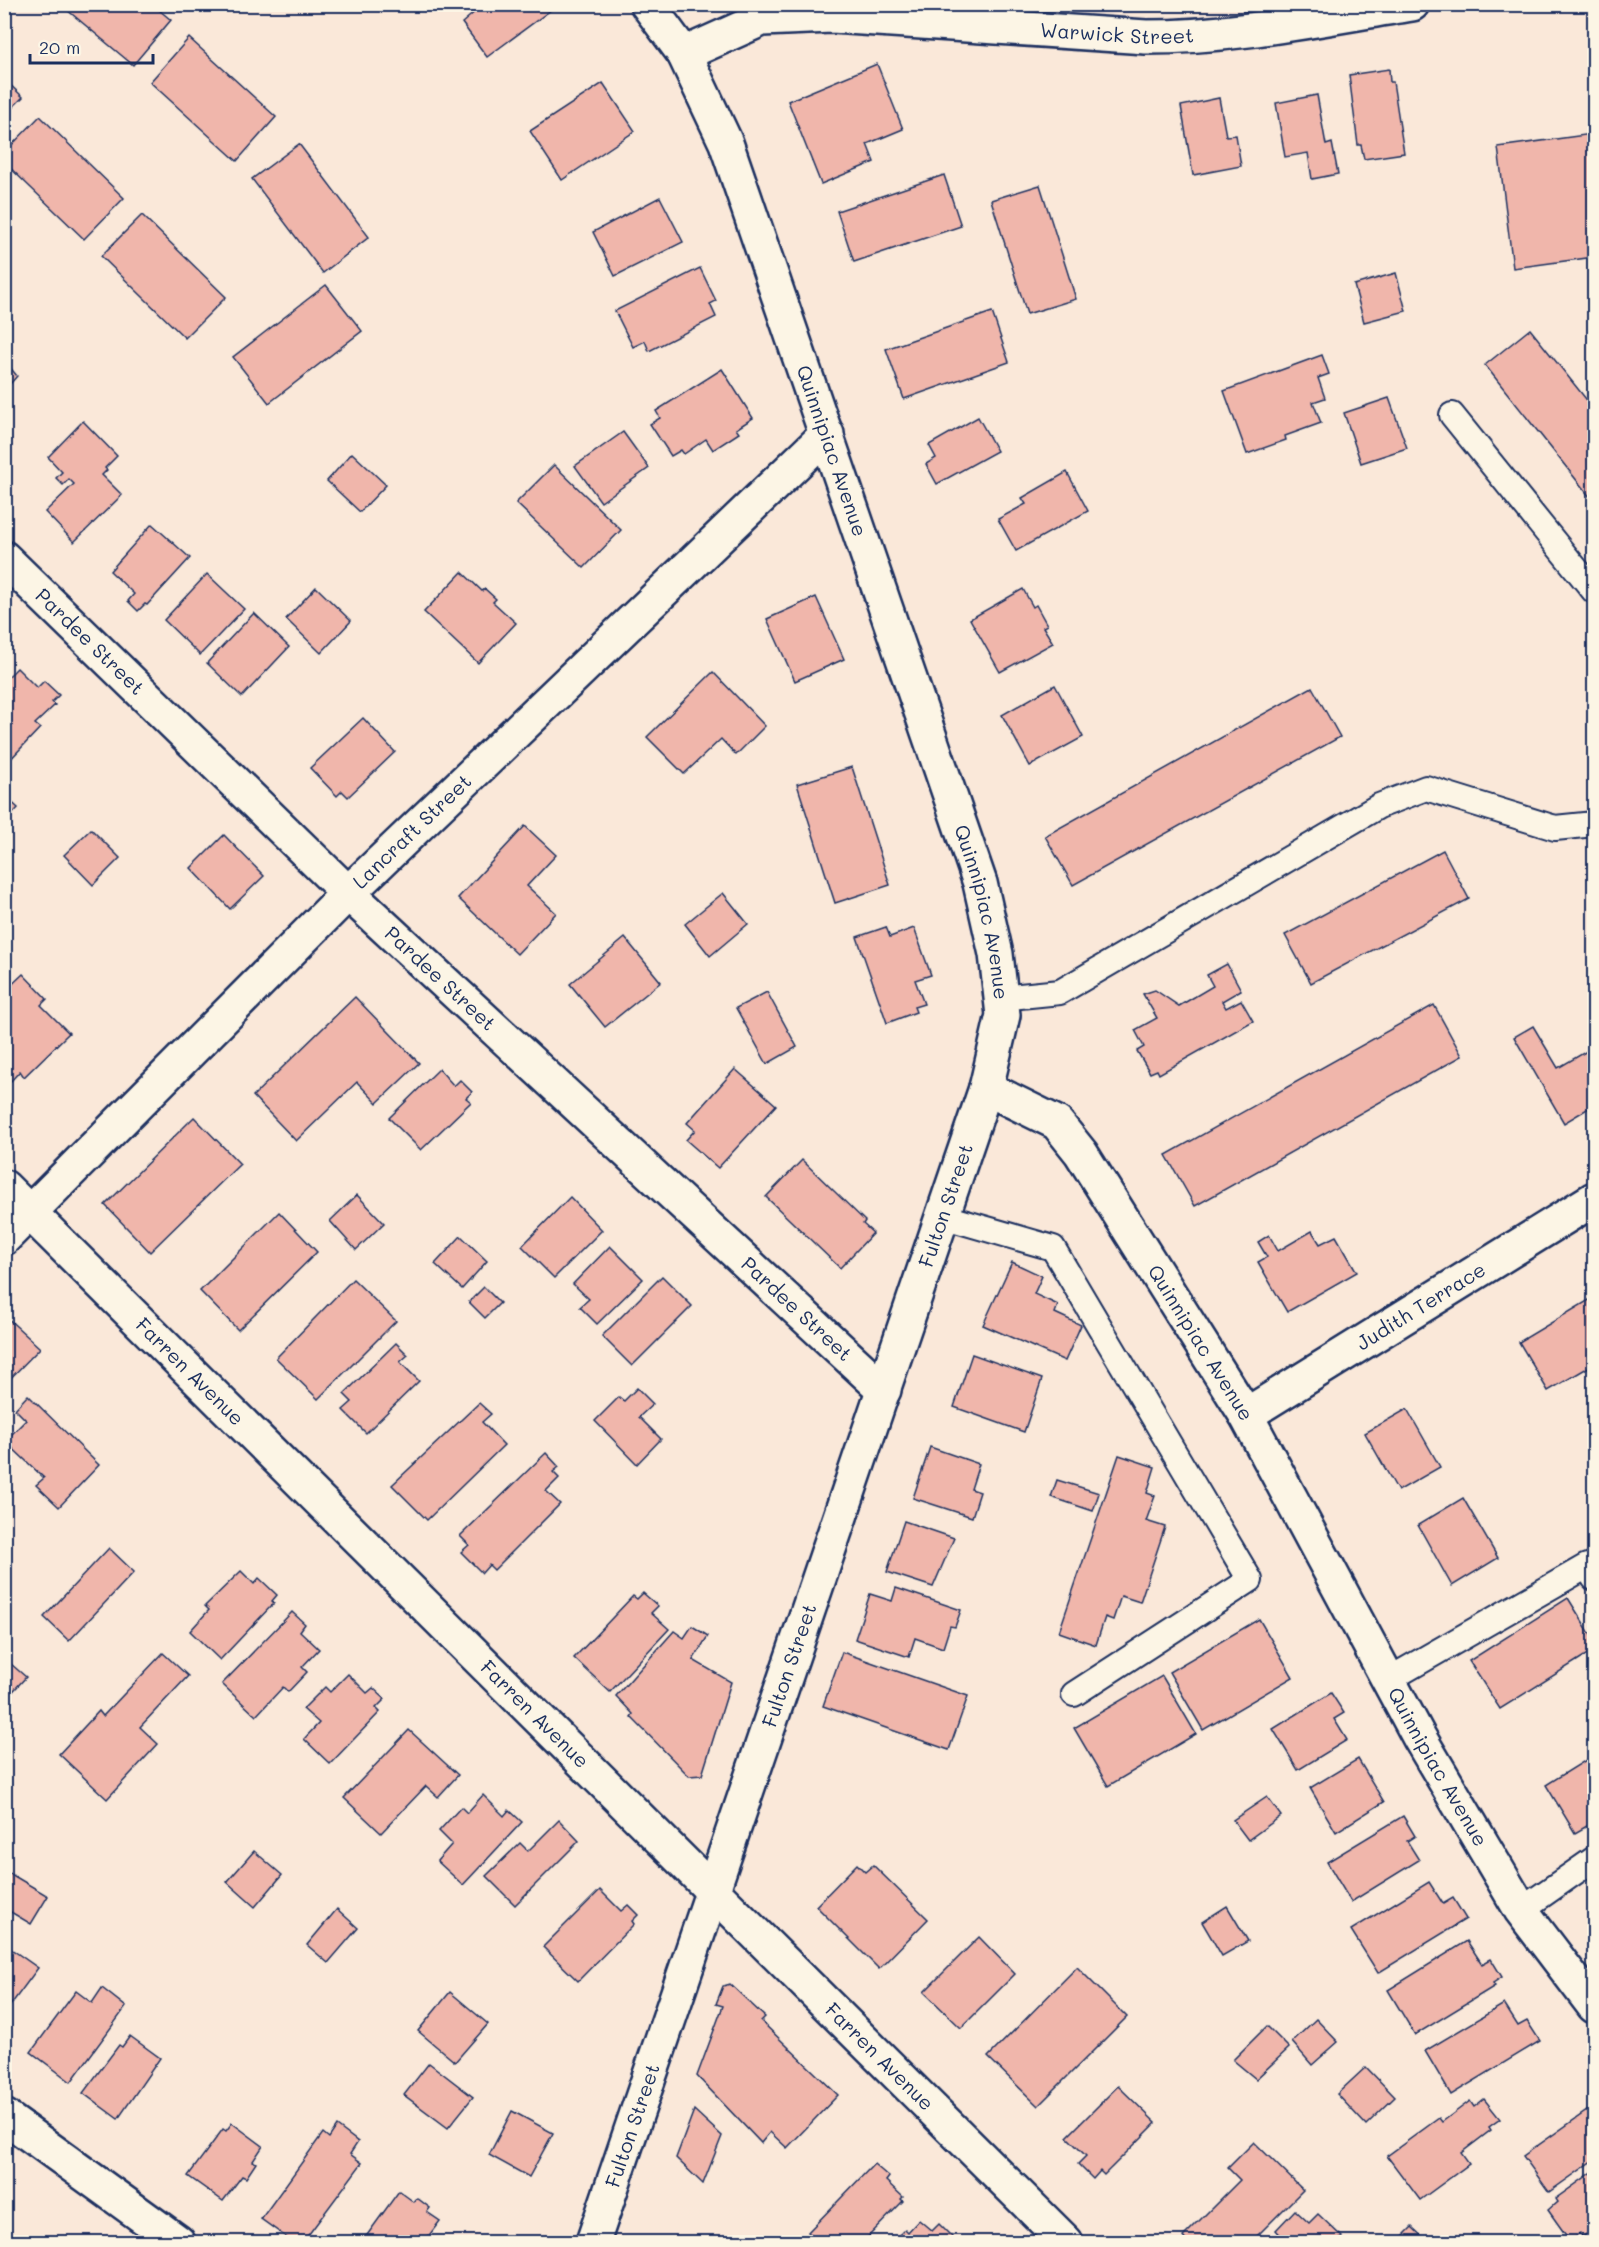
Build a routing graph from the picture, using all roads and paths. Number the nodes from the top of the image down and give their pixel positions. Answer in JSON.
{"nodes":[{"id":1,"x":647,"y":4,"type":"edge"},
{"id":2,"x":1412,"y":4,"type":"edge"},
{"id":3,"x":684,"y":54,"type":"junction"},
{"id":4,"x":1452,"y":415,"type":"dead end"},
{"id":5,"x":827,"y":434,"type":"junction"},
{"id":6,"x":4,"y":558,"type":"edge"},
{"id":7,"x":1594,"y":591,"type":"edge"},
{"id":8,"x":1594,"y":824,"type":"edge"},
{"id":9,"x":348,"y":893,"type":"junction"},
{"id":10,"x":1001,"y":998,"type":"junction"},
{"id":11,"x":986,"y":1088,"type":"junction"},
{"id":12,"x":4,"y":1187,"type":"edge"},
{"id":13,"x":1594,"y":1199,"type":"edge"},
{"id":14,"x":30,"y":1212,"type":"junction"},
{"id":15,"x":942,"y":1216,"type":"junction"},
{"id":16,"x":4,"y":1238,"type":"edge"},
{"id":17,"x":884,"y":1390,"type":"junction"},
{"id":18,"x":1246,"y":1415,"type":"junction"},
{"id":19,"x":1594,"y":1578,"type":"edge"},
{"id":20,"x":1388,"y":1680,"type":"junction"},
{"id":21,"x":1074,"y":1694,"type":"dead end"},
{"id":22,"x":1594,"y":1859,"type":"edge"},
{"id":23,"x":713,"y":1892,"type":"junction"},
{"id":24,"x":1521,"y":1910,"type":"junction"},
{"id":25,"x":1594,"y":2006,"type":"edge"},
{"id":26,"x":4,"y":2116,"type":"edge"},
{"id":27,"x":177,"y":2242,"type":"edge"},
{"id":28,"x":593,"y":2242,"type":"edge"},
{"id":29,"x":1066,"y":2242,"type":"edge"}],
"edges":[{"from":1,"to":3,"type":"street","name":"Quinnipiac Avenue"},
{"from":2,"to":3,"type":"street","name":"Warwick Street"},
{"from":3,"to":5,"type":"street","name":"Quinnipiac Avenue"},
{"from":4,"to":7,"type":"lane"},
{"from":5,"to":9,"type":"street","name":"Lancraft Street"},
{"from":5,"to":10,"type":"street","name":"Quinnipiac Avenue"},
{"from":6,"to":9,"type":"street","name":"Pardee Street"},
{"from":8,"to":10,"type":"lane"},
{"from":9,"to":14,"type":"street","name":"Lancraft Street"},
{"from":9,"to":17,"type":"street","name":"Pardee Street"},
{"from":10,"to":11,"type":"street","name":"Quinnipiac Avenue"},
{"from":11,"to":15,"type":"street","name":"Fulton Street"},
{"from":11,"to":18,"type":"street","name":"Quinnipiac Avenue"},
{"from":12,"to":14,"type":"street","name":"Farren Avenue"},
{"from":13,"to":18,"type":"street","name":"Judith Terrace"},
{"from":14,"to":16,"type":"street","name":"Lancraft Street"},
{"from":14,"to":23,"type":"street","name":"Farren Avenue"},
{"from":15,"to":17,"type":"street","name":"Fulton Street"},
{"from":15,"to":21,"type":"lane"},
{"from":17,"to":23,"type":"street","name":"Fulton Street"},
{"from":18,"to":20,"type":"street","name":"Quinnipiac Avenue"},
{"from":19,"to":20,"type":"lane"},
{"from":20,"to":24,"type":"street","name":"Quinnipiac Avenue"},
{"from":22,"to":24,"type":"lane"},
{"from":23,"to":28,"type":"street","name":"Fulton Street"},
{"from":23,"to":29,"type":"street","name":"Farren Avenue"},
{"from":24,"to":25,"type":"street","name":"Quinnipiac Avenue"},
{"from":26,"to":27,"type":"street"}]}
